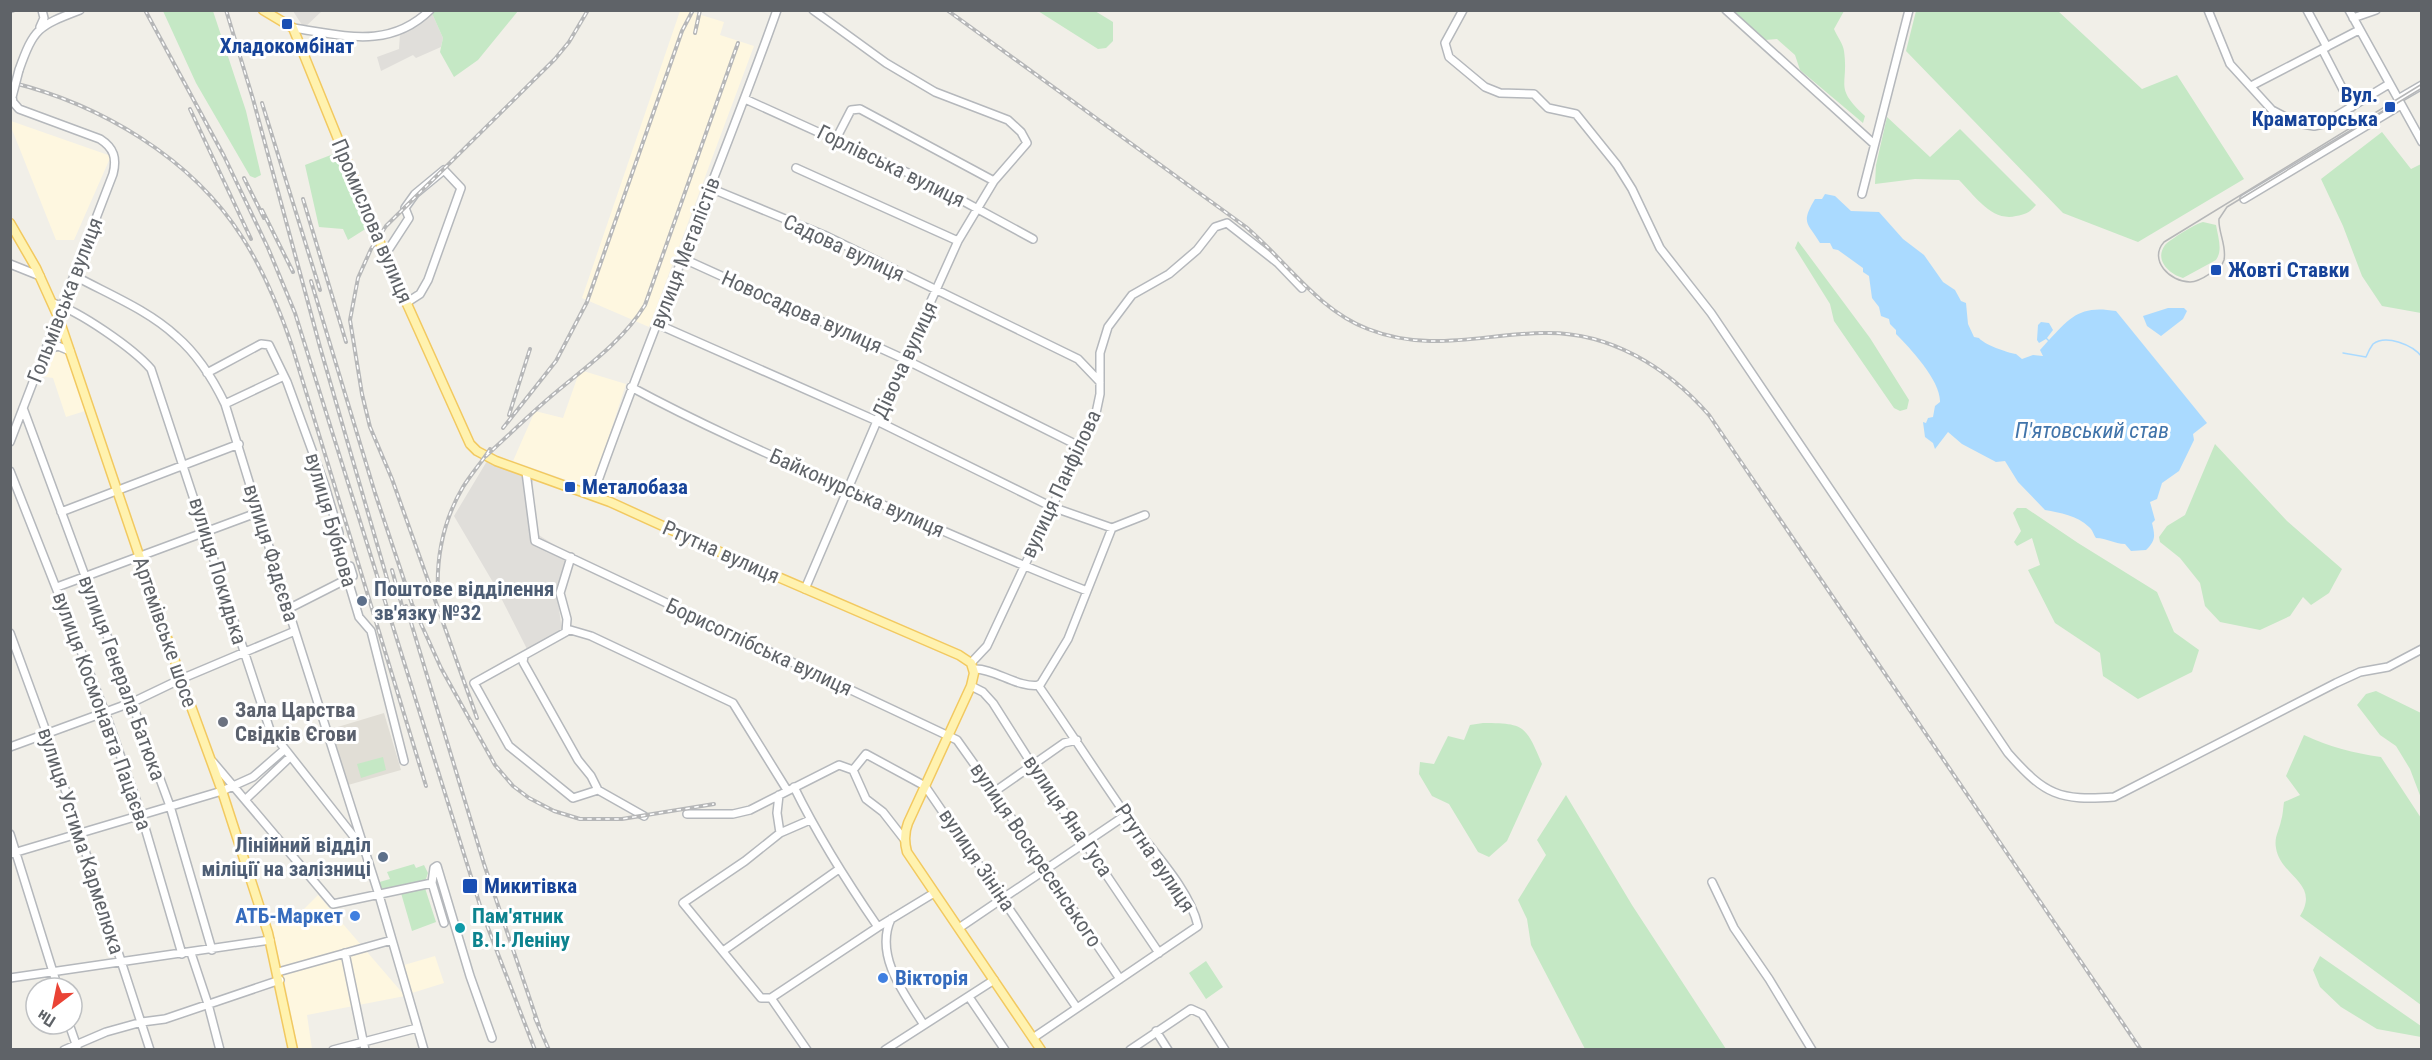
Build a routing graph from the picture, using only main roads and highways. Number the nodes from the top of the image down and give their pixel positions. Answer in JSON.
{"nodes":[{"id":1,"x":262,"y":10,"type":"edge"},
{"id":2,"x":10,"y":223,"type":"edge"},
{"id":3,"x":470,"y":444,"type":"joint"},
{"id":4,"x":972,"y":666,"type":"joint"},
{"id":5,"x":293,"y":1050,"type":"edge"},
{"id":6,"x":1041,"y":1050,"type":"edge"}],
"edges":[{"from":1,"to":3,"type":"main road","name":"Промислова вулиця"},
{"from":2,"to":5,"type":"main road","name":"Артемівське шосе"},
{"from":3,"to":4,"type":"main road","name":"Ртутна вулиця"},
{"from":4,"to":6,"type":"main road","name":"вулиця Панфілова"}]}
